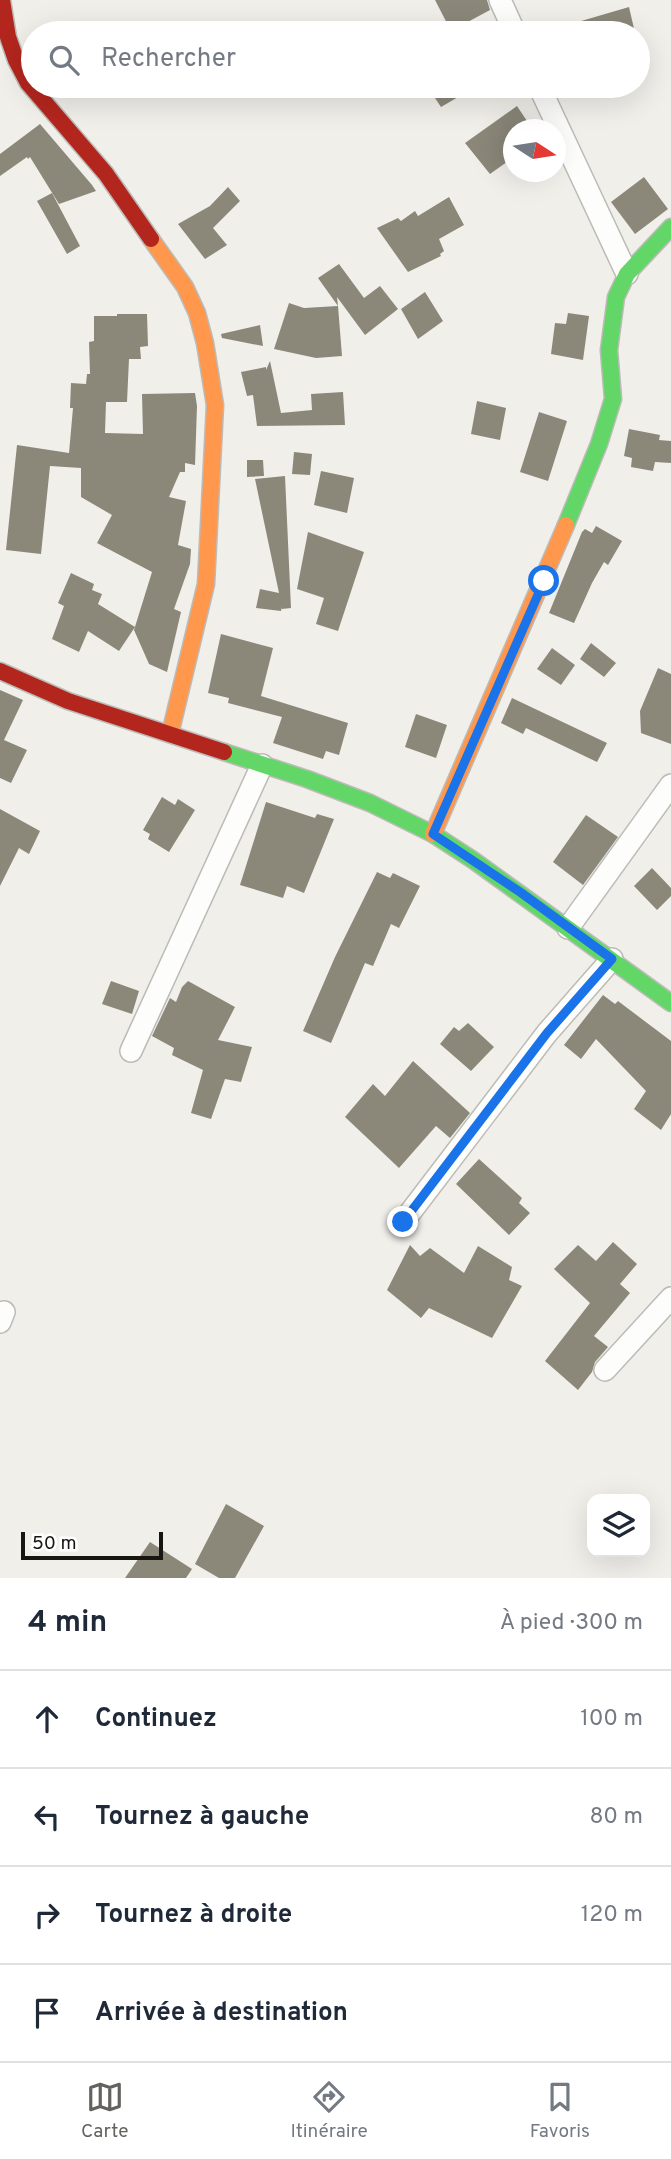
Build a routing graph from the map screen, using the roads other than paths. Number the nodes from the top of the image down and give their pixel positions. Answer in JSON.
{"nodes":[{"id":1,"x":500,"y":0,"type":"edge"},
{"id":2,"x":2,"y":6,"type":"edge"},
{"id":3,"x":510,"y":21,"type":"edge"},
{"id":4,"x":21,"y":70,"type":"edge"},
{"id":5,"x":41,"y":98,"type":"edge"},
{"id":6,"x":545,"y":98,"type":"edge"},
{"id":7,"x":671,"y":227,"type":"edge"},
{"id":8,"x":627,"y":274,"type":"junction"},
{"id":9,"x":0,"y":671,"type":"edge"},
{"id":10,"x":170,"y":734,"type":"junction"},
{"id":11,"x":262,"y":765,"type":"junction"},
{"id":12,"x":671,"y":785,"type":"edge"},
{"id":13,"x":433,"y":834,"type":"junction"},
{"id":14,"x":568,"y":928,"type":"junction"},
{"id":15,"x":612,"y":959,"type":"junction"},
{"id":16,"x":671,"y":1003,"type":"edge"},
{"id":17,"x":131,"y":1051,"type":"dead end"},
{"id":18,"x":403,"y":1222,"type":"dead end"},
{"id":19,"x":671,"y":1298,"type":"edge"},
{"id":20,"x":605,"y":1370,"type":"dead end"}],
"edges":[{"from":1,"to":3,"type":"street"},
{"from":2,"to":4,"type":"street"},
{"from":5,"to":10,"type":"street"},
{"from":6,"to":8,"type":"street"},
{"from":7,"to":8,"type":"street"},
{"from":8,"to":13,"type":"street"},
{"from":9,"to":10,"type":"street"},
{"from":10,"to":11,"type":"street"},
{"from":11,"to":13,"type":"street"},
{"from":11,"to":17,"type":"street"},
{"from":12,"to":14,"type":"street"},
{"from":13,"to":14,"type":"street"},
{"from":14,"to":15,"type":"street"},
{"from":15,"to":16,"type":"street"},
{"from":15,"to":18,"type":"street"},
{"from":19,"to":20,"type":"street"}]}
